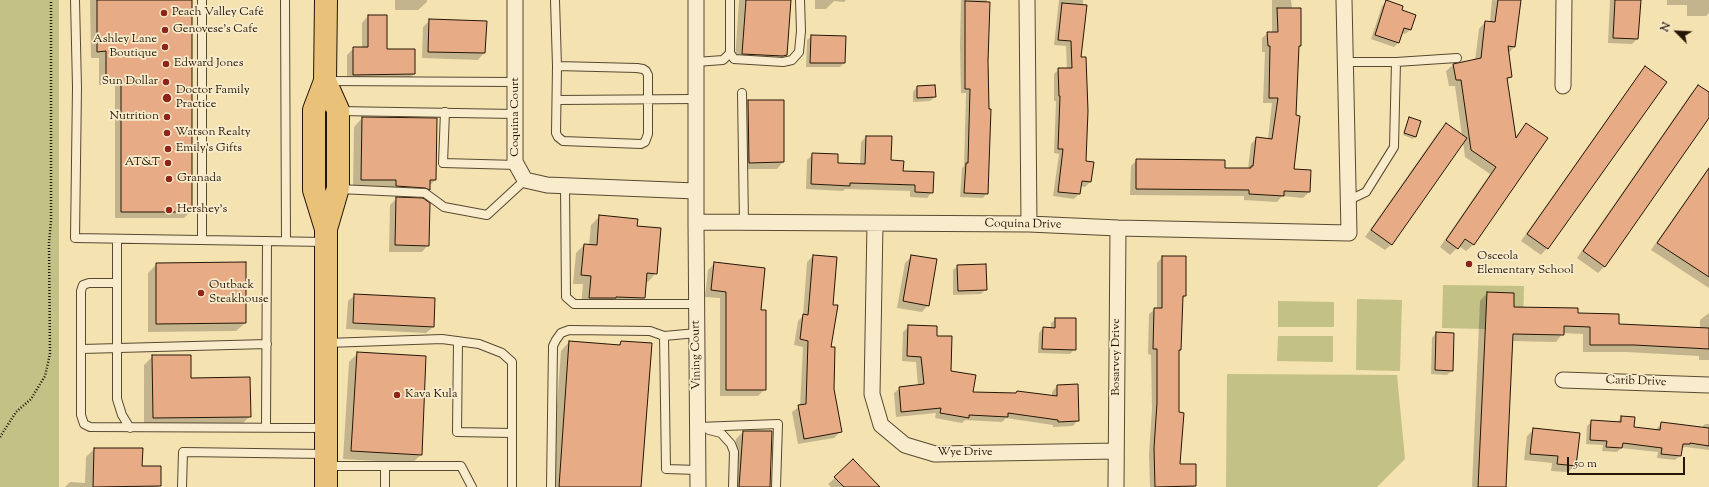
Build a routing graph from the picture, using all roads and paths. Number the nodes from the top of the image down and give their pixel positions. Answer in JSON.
{"nodes":[{"id":1,"x":51,"y":0,"type":"edge"},
{"id":2,"x":75,"y":0,"type":"edge"},
{"id":3,"x":202,"y":0,"type":"edge"},
{"id":4,"x":285,"y":0,"type":"edge"},
{"id":5,"x":326,"y":0,"type":"edge"},
{"id":6,"x":515,"y":0,"type":"edge"},
{"id":7,"x":555,"y":0,"type":"edge"},
{"id":8,"x":696,"y":0,"type":"edge"},
{"id":9,"x":730,"y":0,"type":"edge"},
{"id":10,"x":800,"y":0,"type":"edge"},
{"id":11,"x":1027,"y":0,"type":"edge"},
{"id":12,"x":1344,"y":0,"type":"edge"},
{"id":13,"x":1564,"y":0,"type":"edge"},
{"id":14,"x":730,"y":53,"type":"junction"},
{"id":15,"x":1457,"y":58,"type":"dead end"},
{"id":16,"x":696,"y":62,"type":"junction"},
{"id":17,"x":1346,"y":62,"type":"junction"},
{"id":18,"x":1396,"y":62,"type":"junction"},
{"id":19,"x":557,"y":66,"type":"junction"},
{"id":20,"x":326,"y":81,"type":"junction"},
{"id":21,"x":515,"y":82,"type":"junction"},
{"id":22,"x":1563,"y":86,"type":"dead end"},
{"id":23,"x":742,"y":93,"type":"dead end"},
{"id":24,"x":696,"y":99,"type":"junction"},
{"id":25,"x":557,"y":100,"type":"junction"},
{"id":26,"x":648,"y":100,"type":"junction"},
{"id":27,"x":338,"y":110,"type":"junction"},
{"id":28,"x":445,"y":112,"type":"junction"},
{"id":29,"x":515,"y":114,"type":"junction"},
{"id":30,"x":517,"y":165,"type":"junction"},
{"id":31,"x":525,"y":180,"type":"junction"},
{"id":32,"x":565,"y":186,"type":"junction"},
{"id":33,"x":338,"y":188,"type":"junction"},
{"id":34,"x":696,"y":192,"type":"junction"},
{"id":35,"x":1348,"y":200,"type":"junction"},
{"id":36,"x":696,"y":222,"type":"junction"},
{"id":37,"x":744,"y":223,"type":"junction"},
{"id":38,"x":875,"y":224,"type":"junction"},
{"id":39,"x":1029,"y":224,"type":"junction"},
{"id":40,"x":1118,"y":228,"type":"junction"},
{"id":41,"x":326,"y":236,"type":"junction"},
{"id":42,"x":117,"y":239,"type":"junction"},
{"id":43,"x":202,"y":240,"type":"junction"},
{"id":44,"x":267,"y":241,"type":"junction"},
{"id":45,"x":286,"y":241,"type":"junction"},
{"id":46,"x":117,"y":282,"type":"junction"},
{"id":47,"x":696,"y":304,"type":"junction"},
{"id":48,"x":697,"y":333,"type":"junction"},
{"id":49,"x":664,"y":336,"type":"junction"},
{"id":50,"x":458,"y":341,"type":"junction"},
{"id":51,"x":326,"y":343,"type":"junction"},
{"id":52,"x":267,"y":344,"type":"junction"},
{"id":53,"x":82,"y":349,"type":"junction"},
{"id":54,"x":116,"y":349,"type":"junction"},
{"id":55,"x":1563,"y":380,"type":"dead end"},
{"id":56,"x":1709,"y":384,"type":"edge"},
{"id":57,"x":266,"y":427,"type":"junction"},
{"id":58,"x":698,"y":427,"type":"junction"},
{"id":59,"x":130,"y":428,"type":"junction"},
{"id":60,"x":326,"y":428,"type":"junction"},
{"id":61,"x":512,"y":433,"type":"junction"},
{"id":62,"x":0,"y":437,"type":"edge"},
{"id":63,"x":1116,"y":451,"type":"junction"},
{"id":64,"x":385,"y":466,"type":"junction"},
{"id":65,"x":326,"y":469,"type":"edge"},
{"id":66,"x":698,"y":470,"type":"junction"},
{"id":67,"x":182,"y":487,"type":"edge"},
{"id":68,"x":385,"y":487,"type":"edge"},
{"id":69,"x":472,"y":487,"type":"edge"},
{"id":70,"x":512,"y":487,"type":"edge"},
{"id":71,"x":552,"y":487,"type":"edge"},
{"id":72,"x":698,"y":487,"type":"edge"},
{"id":73,"x":733,"y":487,"type":"edge"},
{"id":74,"x":776,"y":487,"type":"edge"},
{"id":75,"x":1116,"y":487,"type":"edge"}],
"edges":[{"from":1,"to":62,"type":"path"},
{"from":2,"to":42,"type":"lane"},
{"from":3,"to":43,"type":"lane"},
{"from":4,"to":45,"type":"lane"},
{"from":5,"to":20,"type":"main road"},
{"from":6,"to":21,"type":"street","name":"Coquina Court"},
{"from":7,"to":19,"type":"lane"},
{"from":8,"to":16,"type":"street"},
{"from":9,"to":14,"type":"lane"},
{"from":10,"to":14,"type":"lane"},
{"from":11,"to":39,"type":"street"},
{"from":12,"to":17,"type":"street"},
{"from":13,"to":22,"type":"street"},
{"from":14,"to":16,"type":"lane"},
{"from":15,"to":18,"type":"lane"},
{"from":16,"to":24,"type":"street"},
{"from":17,"to":18,"type":"lane"},
{"from":17,"to":35,"type":"street"},
{"from":18,"to":35,"type":"lane"},
{"from":19,"to":25,"type":"lane"},
{"from":19,"to":26,"type":"lane"},
{"from":20,"to":21,"type":"lane"},
{"from":20,"to":27,"type":"main road"},
{"from":20,"to":41,"type":"main road"},
{"from":21,"to":29,"type":"street","name":"Coquina Court"},
{"from":23,"to":37,"type":"lane"},
{"from":24,"to":26,"type":"lane"},
{"from":24,"to":34,"type":"street"},
{"from":25,"to":26,"type":"lane"},
{"from":25,"to":26,"type":"lane"},
{"from":27,"to":28,"type":"lane"},
{"from":27,"to":33,"type":"main road"},
{"from":28,"to":29,"type":"lane"},
{"from":28,"to":30,"type":"lane"},
{"from":29,"to":30,"type":"street","name":"Coquina Court"},
{"from":30,"to":31,"type":"street","name":"Coquina Court"},
{"from":31,"to":32,"type":"street"},
{"from":31,"to":33,"type":"lane"},
{"from":32,"to":34,"type":"street"},
{"from":32,"to":47,"type":"lane"},
{"from":33,"to":41,"type":"main road"},
{"from":34,"to":36,"type":"street","name":"Vining Court"},
{"from":35,"to":40,"type":"street","name":"Coquina Drive"},
{"from":36,"to":37,"type":"street","name":"Coquina Drive"},
{"from":36,"to":47,"type":"street","name":"Vining Court"},
{"from":37,"to":38,"type":"street","name":"Coquina Drive"},
{"from":38,"to":39,"type":"street","name":"Coquina Drive"},
{"from":38,"to":63,"type":"street","name":"Wye Drive"},
{"from":39,"to":40,"type":"street","name":"Coquina Drive"},
{"from":40,"to":63,"type":"street","name":"Bosarvey Drive"},
{"from":41,"to":45,"type":"lane"},
{"from":41,"to":51,"type":"main road"},
{"from":42,"to":43,"type":"lane"},
{"from":42,"to":46,"type":"lane"},
{"from":43,"to":44,"type":"lane"},
{"from":44,"to":45,"type":"lane"},
{"from":44,"to":52,"type":"lane"},
{"from":46,"to":53,"type":"lane"},
{"from":46,"to":54,"type":"lane"},
{"from":47,"to":48,"type":"street","name":"Vining Court"},
{"from":48,"to":49,"type":"lane"},
{"from":48,"to":58,"type":"street","name":"Vining Court"},
{"from":49,"to":66,"type":"lane"},
{"from":49,"to":71,"type":"lane"},
{"from":50,"to":51,"type":"lane"},
{"from":50,"to":61,"type":"lane"},
{"from":50,"to":61,"type":"lane"},
{"from":51,"to":60,"type":"main road"},
{"from":52,"to":54,"type":"lane"},
{"from":52,"to":57,"type":"lane"},
{"from":53,"to":54,"type":"lane"},
{"from":53,"to":59,"type":"lane"},
{"from":54,"to":59,"type":"lane"},
{"from":55,"to":56,"type":"street","name":"Carib Drive"},
{"from":57,"to":59,"type":"lane"},
{"from":57,"to":60,"type":"lane"},
{"from":58,"to":66,"type":"street","name":"Vining Court"},
{"from":58,"to":73,"type":"lane"},
{"from":58,"to":74,"type":"lane"},
{"from":60,"to":65,"type":"main road"},
{"from":61,"to":70,"type":"lane"},
{"from":63,"to":75,"type":"street","name":"Bosarvey Drive"},
{"from":64,"to":65,"type":"lane"},
{"from":64,"to":68,"type":"lane"},
{"from":64,"to":69,"type":"lane"},
{"from":65,"to":67,"type":"lane"},
{"from":66,"to":72,"type":"street","name":"Vining Court"}]}
